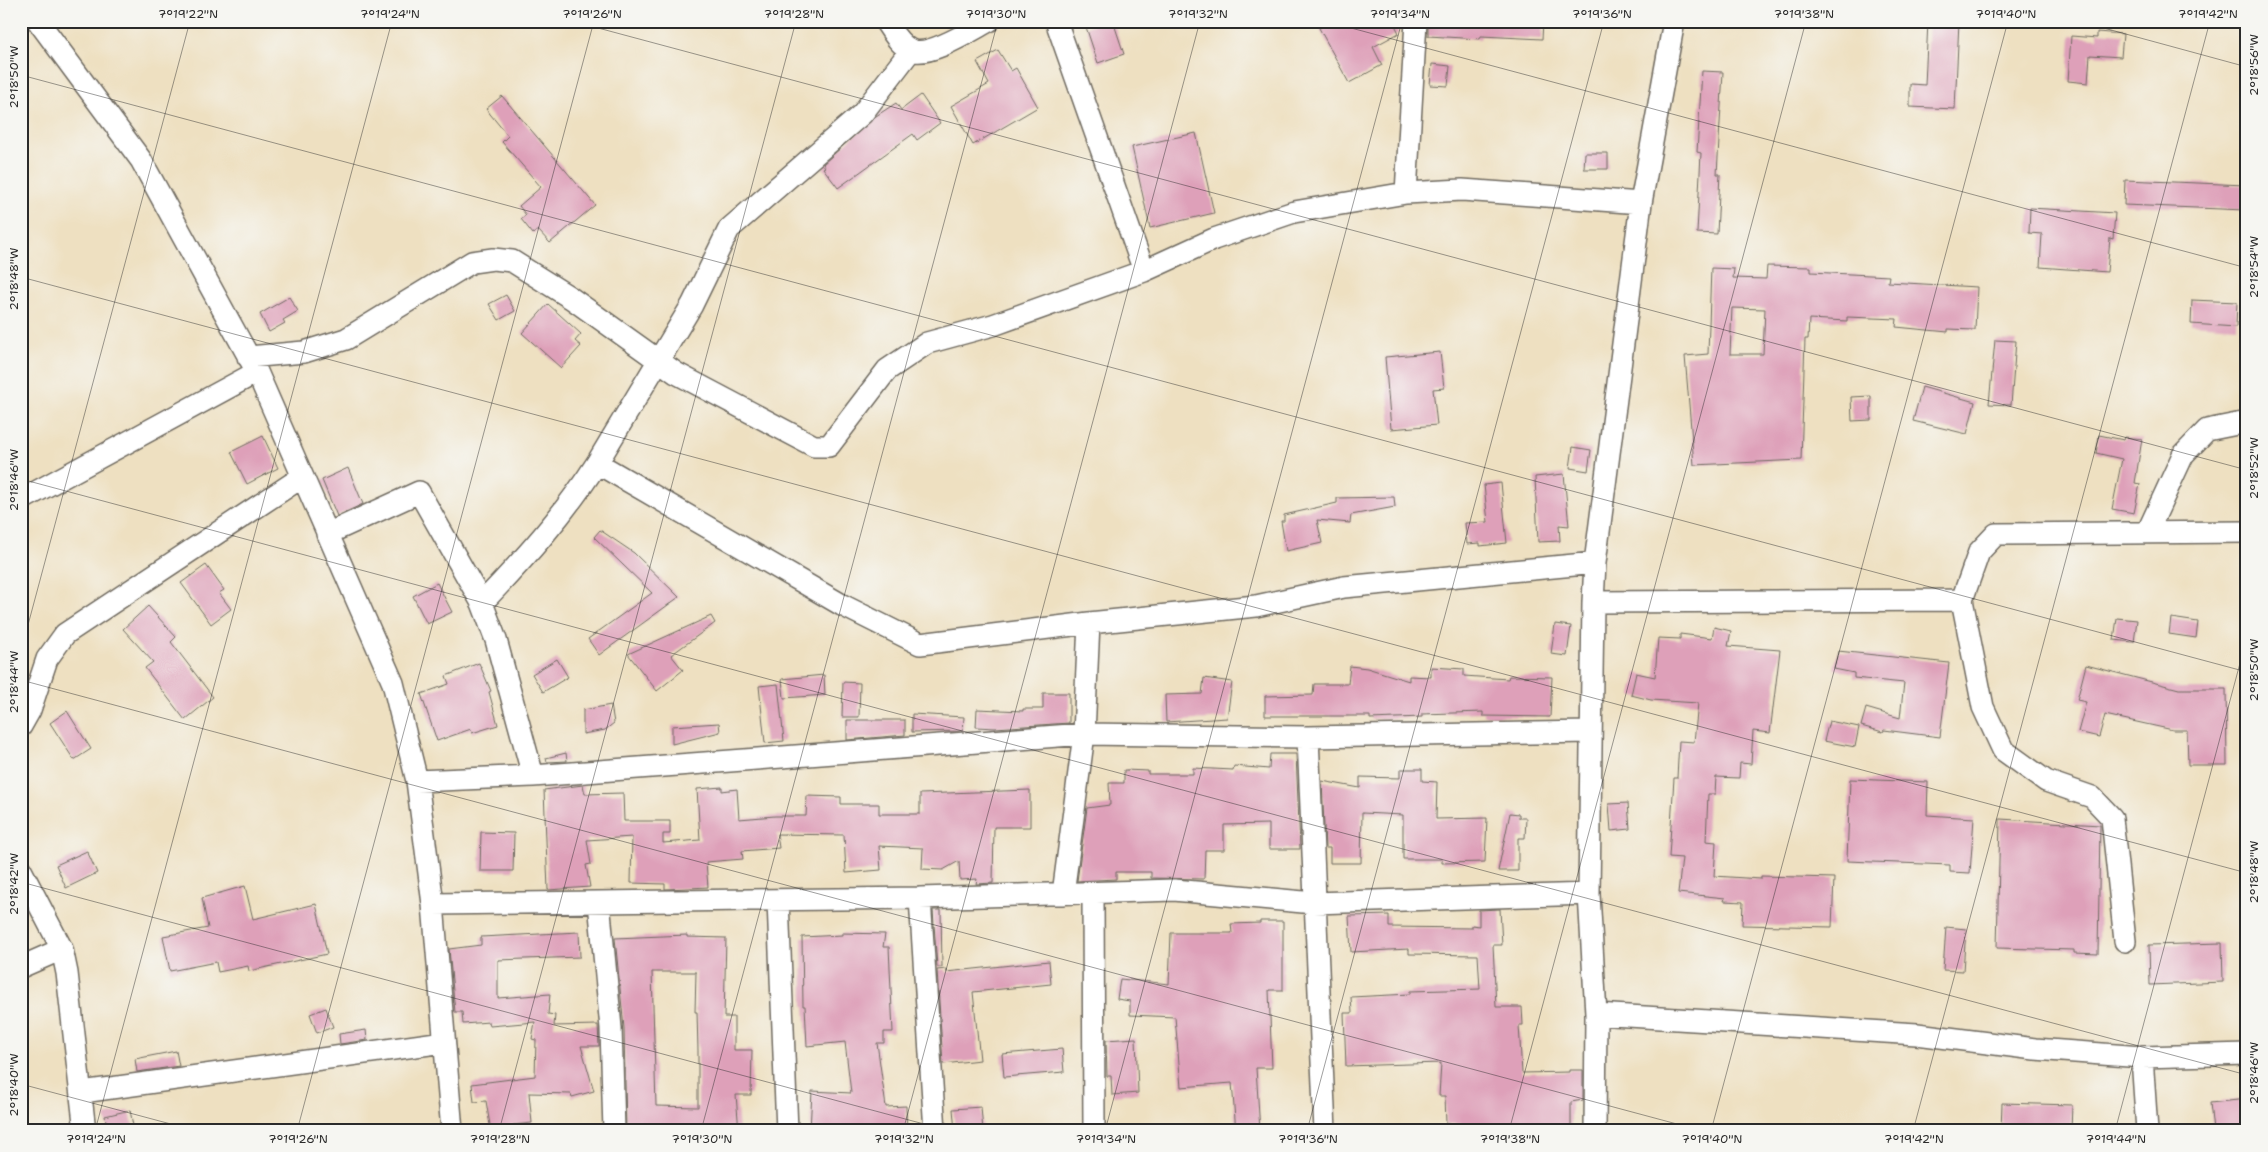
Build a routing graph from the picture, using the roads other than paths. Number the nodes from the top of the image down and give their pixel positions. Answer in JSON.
{"nodes":[{"id":1,"x":38,"y":21,"type":"edge"},
{"id":2,"x":885,"y":21,"type":"edge"},
{"id":3,"x":990,"y":21,"type":"edge"},
{"id":4,"x":1056,"y":21,"type":"edge"},
{"id":5,"x":1416,"y":21,"type":"edge"},
{"id":6,"x":1674,"y":21,"type":"edge"},
{"id":7,"x":911,"y":50,"type":"junction"},
{"id":8,"x":1406,"y":193,"type":"junction"},
{"id":9,"x":1641,"y":204,"type":"junction"},
{"id":10,"x":1144,"y":271,"type":"junction"},
{"id":11,"x":659,"y":362,"type":"junction"},
{"id":12,"x":252,"y":365,"type":"junction"},
{"id":13,"x":2247,"y":422,"type":"edge"},
{"id":14,"x":597,"y":463,"type":"junction"},
{"id":15,"x":302,"y":478,"type":"junction"},
{"id":16,"x":21,"y":500,"type":"edge"},
{"id":17,"x":2247,"y":532,"type":"edge"},
{"id":18,"x":327,"y":534,"type":"junction"},
{"id":19,"x":2147,"y":534,"type":"junction"},
{"id":20,"x":1595,"y":563,"type":"junction"},
{"id":21,"x":1962,"y":600,"type":"junction"},
{"id":22,"x":1593,"y":602,"type":"junction"},
{"id":23,"x":482,"y":603,"type":"junction"},
{"id":24,"x":1089,"y":624,"type":"junction"},
{"id":25,"x":21,"y":726,"type":"edge"},
{"id":26,"x":1590,"y":732,"type":"junction"},
{"id":27,"x":1084,"y":734,"type":"junction"},
{"id":28,"x":1308,"y":737,"type":"junction"},
{"id":29,"x":533,"y":776,"type":"junction"},
{"id":30,"x":417,"y":781,"type":"junction"},
{"id":31,"x":21,"y":870,"type":"edge"},
{"id":32,"x":1062,"y":894,"type":"junction"},
{"id":33,"x":1093,"y":894,"type":"junction"},
{"id":34,"x":1589,"y":894,"type":"junction"},
{"id":35,"x":920,"y":898,"type":"junction"},
{"id":36,"x":778,"y":900,"type":"junction"},
{"id":37,"x":599,"y":902,"type":"junction"},
{"id":38,"x":1314,"y":903,"type":"junction"},
{"id":39,"x":433,"y":904,"type":"junction"},
{"id":40,"x":2125,"y":941,"type":"dead end"},
{"id":41,"x":62,"y":949,"type":"junction"},
{"id":42,"x":21,"y":967,"type":"edge"},
{"id":43,"x":1596,"y":1014,"type":"junction"},
{"id":44,"x":444,"y":1042,"type":"junction"},
{"id":45,"x":2247,"y":1054,"type":"edge"},
{"id":46,"x":2142,"y":1057,"type":"junction"},
{"id":47,"x":82,"y":1092,"type":"junction"},
{"id":48,"x":85,"y":1131,"type":"edge"},
{"id":49,"x":452,"y":1131,"type":"edge"},
{"id":50,"x":614,"y":1131,"type":"edge"},
{"id":51,"x":787,"y":1131,"type":"edge"},
{"id":52,"x":934,"y":1131,"type":"edge"},
{"id":53,"x":1094,"y":1131,"type":"edge"},
{"id":54,"x":1325,"y":1131,"type":"edge"},
{"id":55,"x":1595,"y":1131,"type":"edge"},
{"id":56,"x":2147,"y":1131,"type":"edge"}],
"edges":[{"from":1,"to":12,"type":"street"},
{"from":2,"to":7,"type":"street"},
{"from":3,"to":7,"type":"street"},
{"from":4,"to":10,"type":"street"},
{"from":5,"to":8,"type":"street"},
{"from":6,"to":9,"type":"street"},
{"from":7,"to":11,"type":"street"},
{"from":8,"to":9,"type":"street"},
{"from":8,"to":10,"type":"street"},
{"from":9,"to":20,"type":"street"},
{"from":10,"to":11,"type":"street"},
{"from":11,"to":12,"type":"street"},
{"from":11,"to":14,"type":"street"},
{"from":12,"to":15,"type":"street"},
{"from":12,"to":16,"type":"street"},
{"from":13,"to":19,"type":"street"},
{"from":14,"to":23,"type":"street"},
{"from":14,"to":24,"type":"street"},
{"from":15,"to":18,"type":"street"},
{"from":15,"to":25,"type":"street"},
{"from":17,"to":19,"type":"street"},
{"from":18,"to":23,"type":"street"},
{"from":18,"to":30,"type":"street"},
{"from":19,"to":21,"type":"street"},
{"from":20,"to":22,"type":"street"},
{"from":20,"to":24,"type":"street"},
{"from":21,"to":22,"type":"street"},
{"from":21,"to":40,"type":"street"},
{"from":22,"to":26,"type":"street"},
{"from":23,"to":29,"type":"street"},
{"from":24,"to":27,"type":"street"},
{"from":26,"to":28,"type":"street"},
{"from":26,"to":34,"type":"street"},
{"from":27,"to":28,"type":"street"},
{"from":27,"to":29,"type":"street"},
{"from":27,"to":32,"type":"street"},
{"from":28,"to":38,"type":"street"},
{"from":29,"to":30,"type":"street"},
{"from":30,"to":39,"type":"street"},
{"from":31,"to":41,"type":"street"},
{"from":32,"to":33,"type":"street"},
{"from":32,"to":35,"type":"street"},
{"from":33,"to":38,"type":"street"},
{"from":33,"to":53,"type":"street"},
{"from":34,"to":38,"type":"street"},
{"from":34,"to":43,"type":"street"},
{"from":35,"to":36,"type":"street"},
{"from":35,"to":52,"type":"street"},
{"from":36,"to":37,"type":"street"},
{"from":36,"to":51,"type":"street"},
{"from":37,"to":39,"type":"street"},
{"from":37,"to":50,"type":"street"},
{"from":38,"to":54,"type":"street"},
{"from":39,"to":44,"type":"street"},
{"from":41,"to":42,"type":"street"},
{"from":41,"to":47,"type":"street"},
{"from":43,"to":46,"type":"street"},
{"from":43,"to":55,"type":"street"},
{"from":44,"to":47,"type":"street"},
{"from":44,"to":49,"type":"street"},
{"from":45,"to":46,"type":"street"},
{"from":46,"to":56,"type":"street"},
{"from":47,"to":48,"type":"street"}]}
